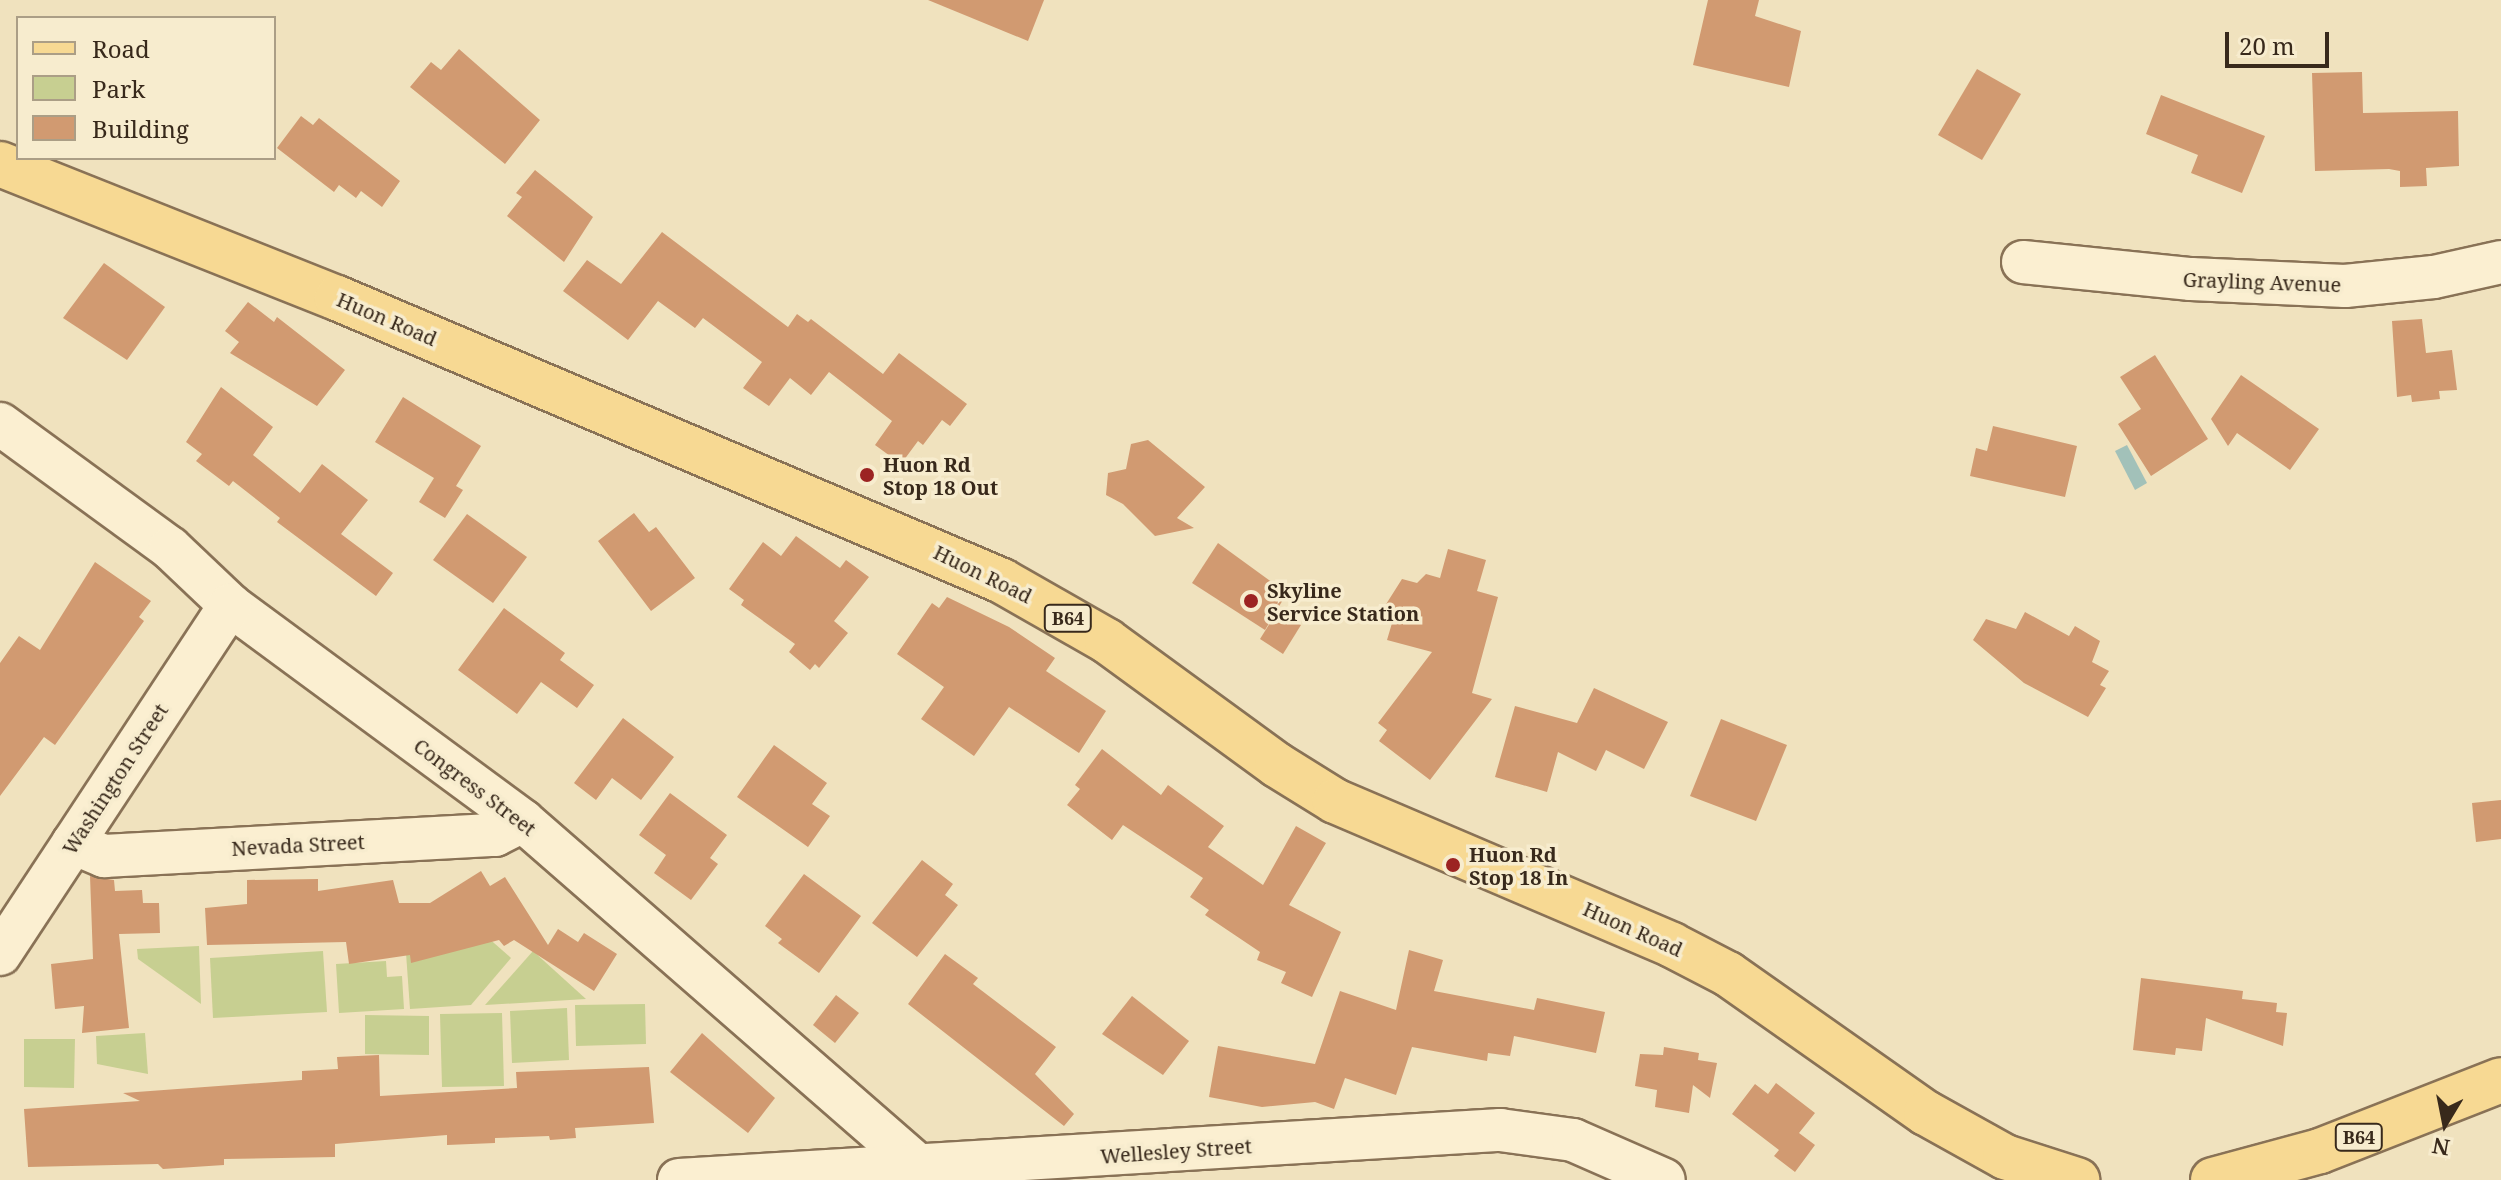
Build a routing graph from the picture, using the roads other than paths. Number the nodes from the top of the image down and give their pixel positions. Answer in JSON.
{"nodes":[{"id":1,"x":0,"y":164,"type":"edge"},
{"id":2,"x":2023,"y":262,"type":"dead end"},
{"id":3,"x":2501,"y":262,"type":"edge"},
{"id":4,"x":0,"y":424,"type":"edge"},
{"id":5,"x":230,"y":605,"type":"junction"},
{"id":6,"x":523,"y":821,"type":"junction"},
{"id":7,"x":73,"y":843,"type":"junction"},
{"id":8,"x":0,"y":954,"type":"edge"},
{"id":9,"x":2501,"y":1080,"type":"edge"},
{"id":10,"x":922,"y":1174,"type":"edge"},
{"id":11,"x":679,"y":1180,"type":"edge"},
{"id":12,"x":1664,"y":1180,"type":"edge"},
{"id":13,"x":2077,"y":1180,"type":"edge"},
{"id":14,"x":2213,"y":1180,"type":"edge"}],
"edges":[{"from":1,"to":13,"type":"main road","name":"Huon Road","number":"B64"},
{"from":2,"to":3,"type":"street","name":"Grayling Avenue"},
{"from":4,"to":5,"type":"street","name":"Congress Street"},
{"from":5,"to":6,"type":"street","name":"Congress Street"},
{"from":5,"to":7,"type":"street","name":"Washington Street"},
{"from":6,"to":7,"type":"street","name":"Nevada Street"},
{"from":6,"to":10,"type":"street","name":"Congress Street"},
{"from":7,"to":8,"type":"street","name":"Washington Street"},
{"from":9,"to":14,"type":"main road","number":"B64"},
{"from":10,"to":11,"type":"street","name":"Wellesley Street"},
{"from":10,"to":12,"type":"street","name":"Wellesley Street"}]}
